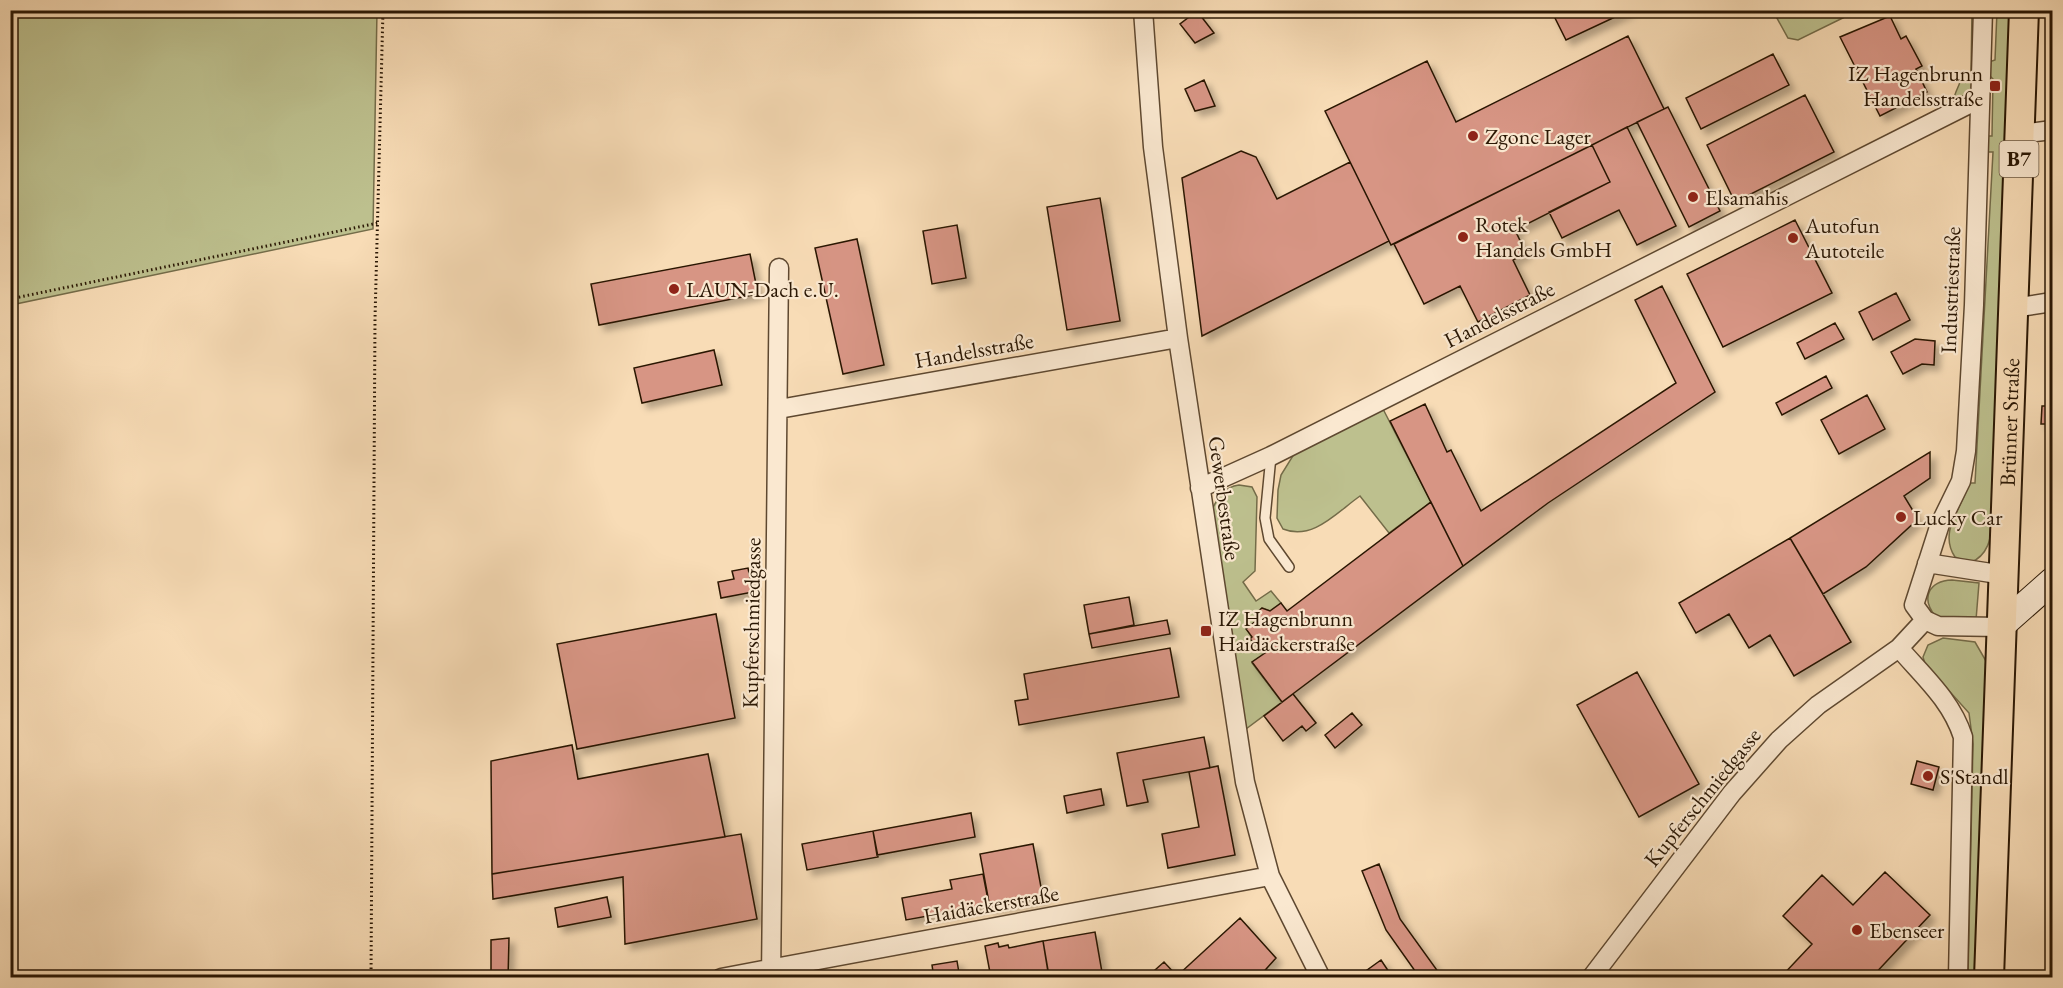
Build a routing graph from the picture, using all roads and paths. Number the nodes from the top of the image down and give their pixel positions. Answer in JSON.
{"nodes":[{"id":1,"x":383,"y":10,"type":"edge"},
{"id":2,"x":1143,"y":10,"type":"edge"},
{"id":3,"x":1983,"y":10,"type":"edge"},
{"id":4,"x":2024,"y":10,"type":"edge"},
{"id":5,"x":1979,"y":99,"type":"junction"},
{"id":6,"x":2052,"y":130,"type":"edge"},
{"id":7,"x":2020,"y":134,"type":"junction"},
{"id":8,"x":378,"y":223,"type":"junction"},
{"id":9,"x":779,"y":268,"type":"dead end"},
{"id":10,"x":10,"y":299,"type":"edge"},
{"id":11,"x":2052,"y":302,"type":"edge"},
{"id":12,"x":2013,"y":308,"type":"junction"},
{"id":13,"x":1178,"y":338,"type":"junction"},
{"id":14,"x":779,"y":409,"type":"junction"},
{"id":15,"x":1271,"y":456,"type":"junction"},
{"id":16,"x":1200,"y":489,"type":"junction"},
{"id":17,"x":1927,"y":563,"type":"junction"},
{"id":18,"x":1289,"y":567,"type":"dead end"},
{"id":19,"x":2004,"y":575,"type":"junction"},
{"id":20,"x":2048,"y":584,"type":"edge"},
{"id":21,"x":1924,"y":620,"type":"junction"},
{"id":22,"x":2000,"y":627,"type":"junction"},
{"id":23,"x":1899,"y":648,"type":"junction"},
{"id":24,"x":1270,"y":876,"type":"junction"},
{"id":25,"x":771,"y":973,"type":"edge"},
{"id":26,"x":1319,"y":977,"type":"edge"},
{"id":27,"x":371,"y":978,"type":"edge"},
{"id":28,"x":721,"y":978,"type":"edge"},
{"id":29,"x":1591,"y":978,"type":"edge"},
{"id":30,"x":1958,"y":978,"type":"edge"},
{"id":31,"x":1989,"y":978,"type":"edge"}],
"edges":[{"from":1,"to":8,"type":"path"},
{"from":2,"to":13,"type":"street","name":"Gewerbestraße"},
{"from":3,"to":5,"type":"street","name":"Industriestraße"},
{"from":4,"to":7,"type":"main road","name":"Brünner Straße","number":"B7"},
{"from":5,"to":15,"type":"street","name":"Handelsstraße"},
{"from":5,"to":17,"type":"street","name":"Industriestraße"},
{"from":6,"to":7,"type":"street"},
{"from":7,"to":12,"type":"main road","name":"Brünner Straße","number":"B7"},
{"from":8,"to":10,"type":"path"},
{"from":8,"to":27,"type":"path"},
{"from":9,"to":14,"type":"street","name":"Kupferschmiedgasse"},
{"from":11,"to":12,"type":"street"},
{"from":12,"to":19,"type":"main road","name":"Brünner Straße","number":"B7"},
{"from":13,"to":14,"type":"street","name":"Handelsstraße"},
{"from":13,"to":16,"type":"street","name":"Gewerbestraße"},
{"from":14,"to":25,"type":"street","name":"Kupferschmiedgasse"},
{"from":15,"to":16,"type":"street","name":"Handelsstraße"},
{"from":15,"to":18,"type":"lane"},
{"from":16,"to":24,"type":"street","name":"Gewerbestraße"},
{"from":17,"to":19,"type":"street"},
{"from":17,"to":21,"type":"street"},
{"from":19,"to":20,"type":"street"},
{"from":19,"to":22,"type":"main road","name":"Brünner Straße","number":"B7"},
{"from":20,"to":22,"type":"street"},
{"from":21,"to":22,"type":"street"},
{"from":21,"to":23,"type":"street","name":"Kupferschmiedgasse"},
{"from":22,"to":31,"type":"main road","name":"Brünner Straße","number":"B7"},
{"from":23,"to":29,"type":"street","name":"Kupferschmiedgasse"},
{"from":23,"to":30,"type":"street"},
{"from":24,"to":25,"type":"street","name":"Haidäckerstraße"},
{"from":24,"to":26,"type":"street","name":"Gewerbestraße"},
{"from":25,"to":28,"type":"street","name":"Haidäckerstraße"}]}
